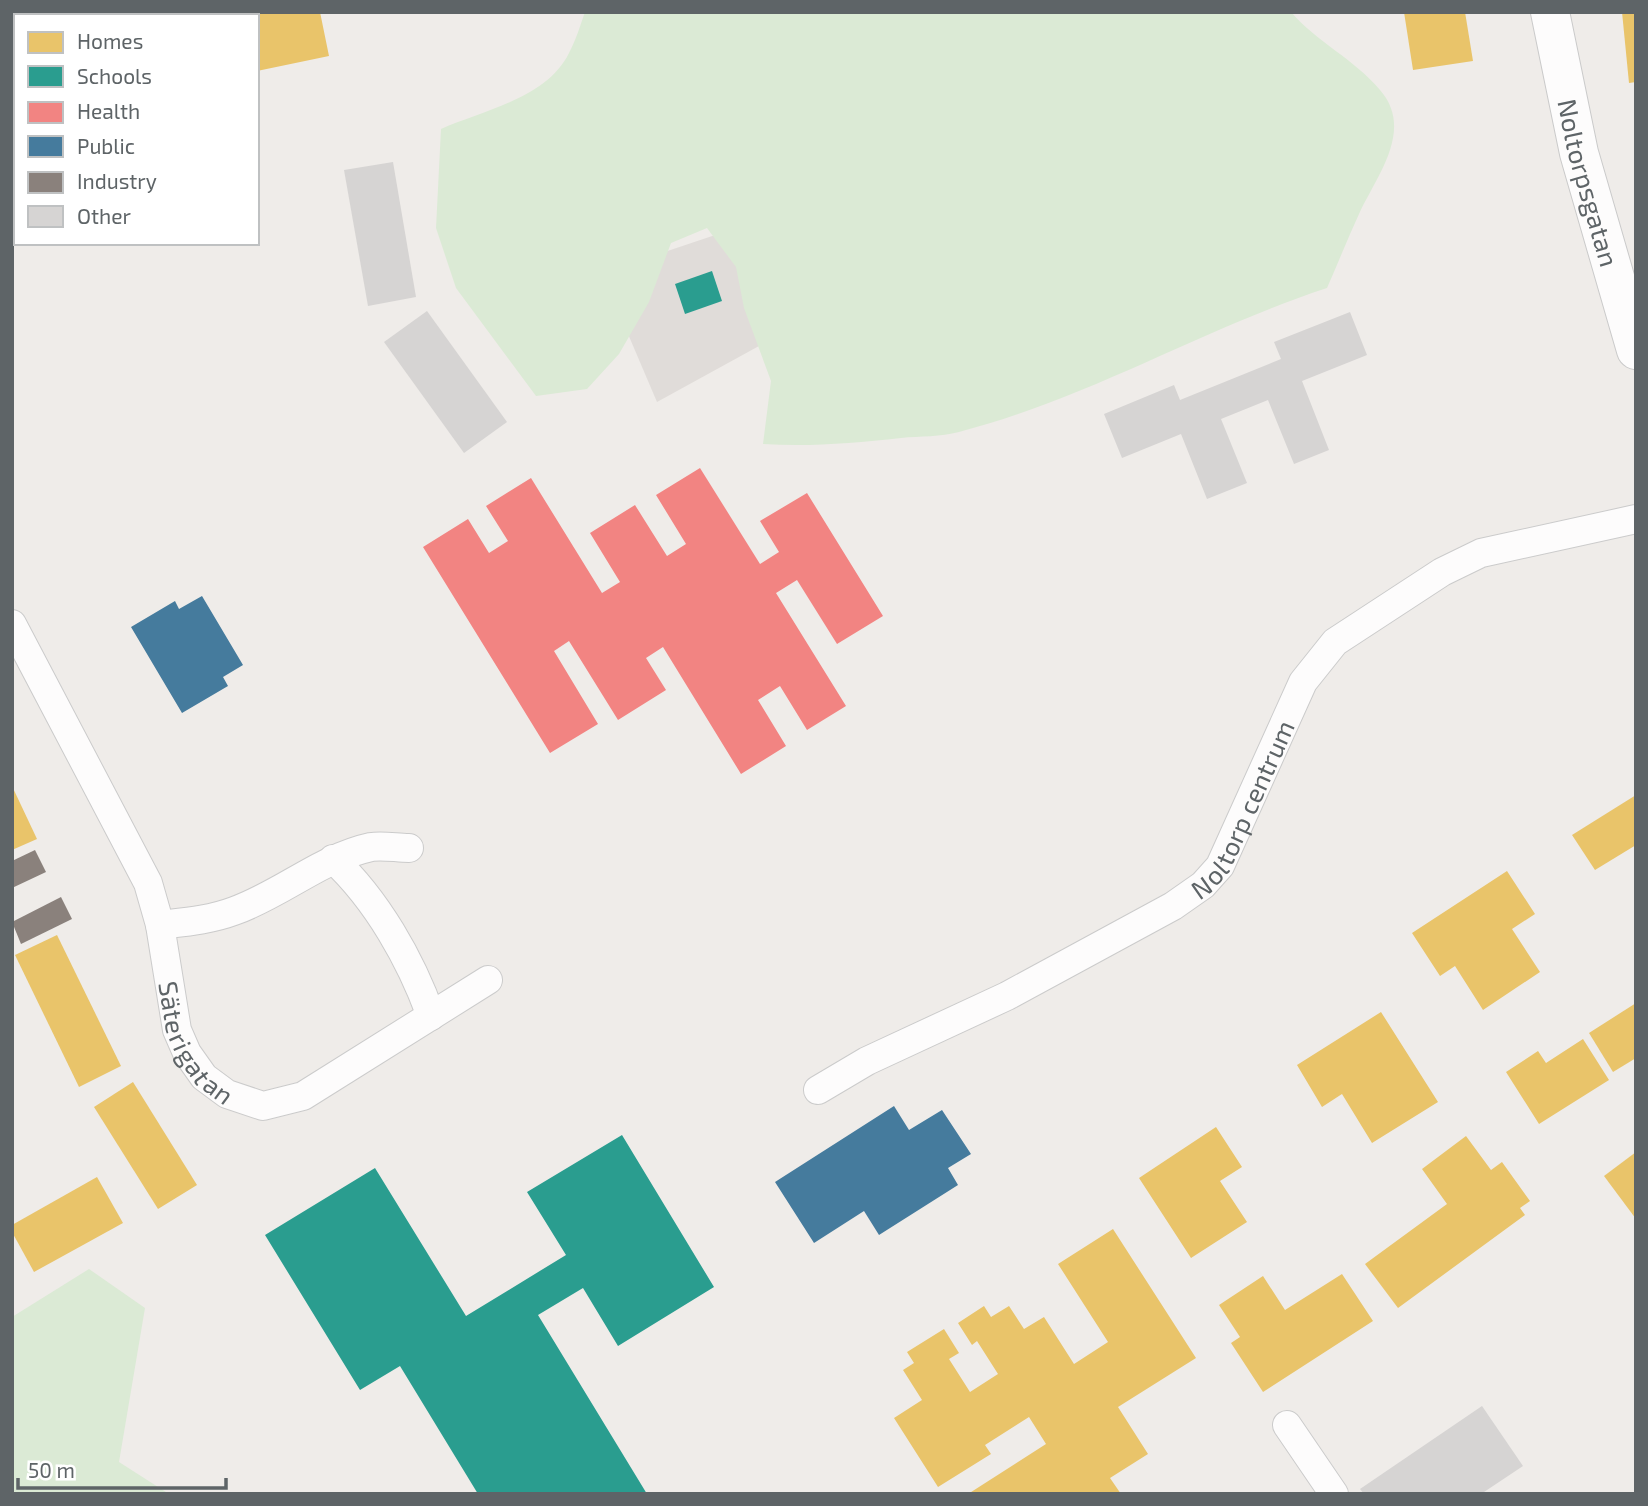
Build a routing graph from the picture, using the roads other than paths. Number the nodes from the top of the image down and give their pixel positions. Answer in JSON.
{"nodes":[{"id":1,"x":1550,"y":12,"type":"edge"},
{"id":2,"x":1636,"y":350,"type":"edge"},
{"id":3,"x":1636,"y":519,"type":"edge"},
{"id":4,"x":12,"y":624,"type":"edge"},
{"id":5,"x":409,"y":848,"type":"dead end"},
{"id":6,"x":333,"y":859,"type":"junction"},
{"id":7,"x":160,"y":925,"type":"junction"},
{"id":8,"x":488,"y":980,"type":"dead end"},
{"id":9,"x":431,"y":1016,"type":"junction"},
{"id":10,"x":818,"y":1090,"type":"dead end"},
{"id":11,"x":1287,"y":1425,"type":"dead end"},
{"id":12,"x":1334,"y":1494,"type":"edge"}],
"edges":[{"from":1,"to":2,"type":"street","name":"Noltorpsgatan"},
{"from":3,"to":10,"type":"street","name":"Noltorp centrum"},
{"from":4,"to":7,"type":"street","name":"Säterigatan"},
{"from":5,"to":6,"type":"street"},
{"from":6,"to":7,"type":"street"},
{"from":6,"to":9,"type":"street"},
{"from":7,"to":9,"type":"street","name":"Säterigatan"},
{"from":8,"to":9,"type":"street","name":"Säterigatan"},
{"from":11,"to":12,"type":"street"}]}
